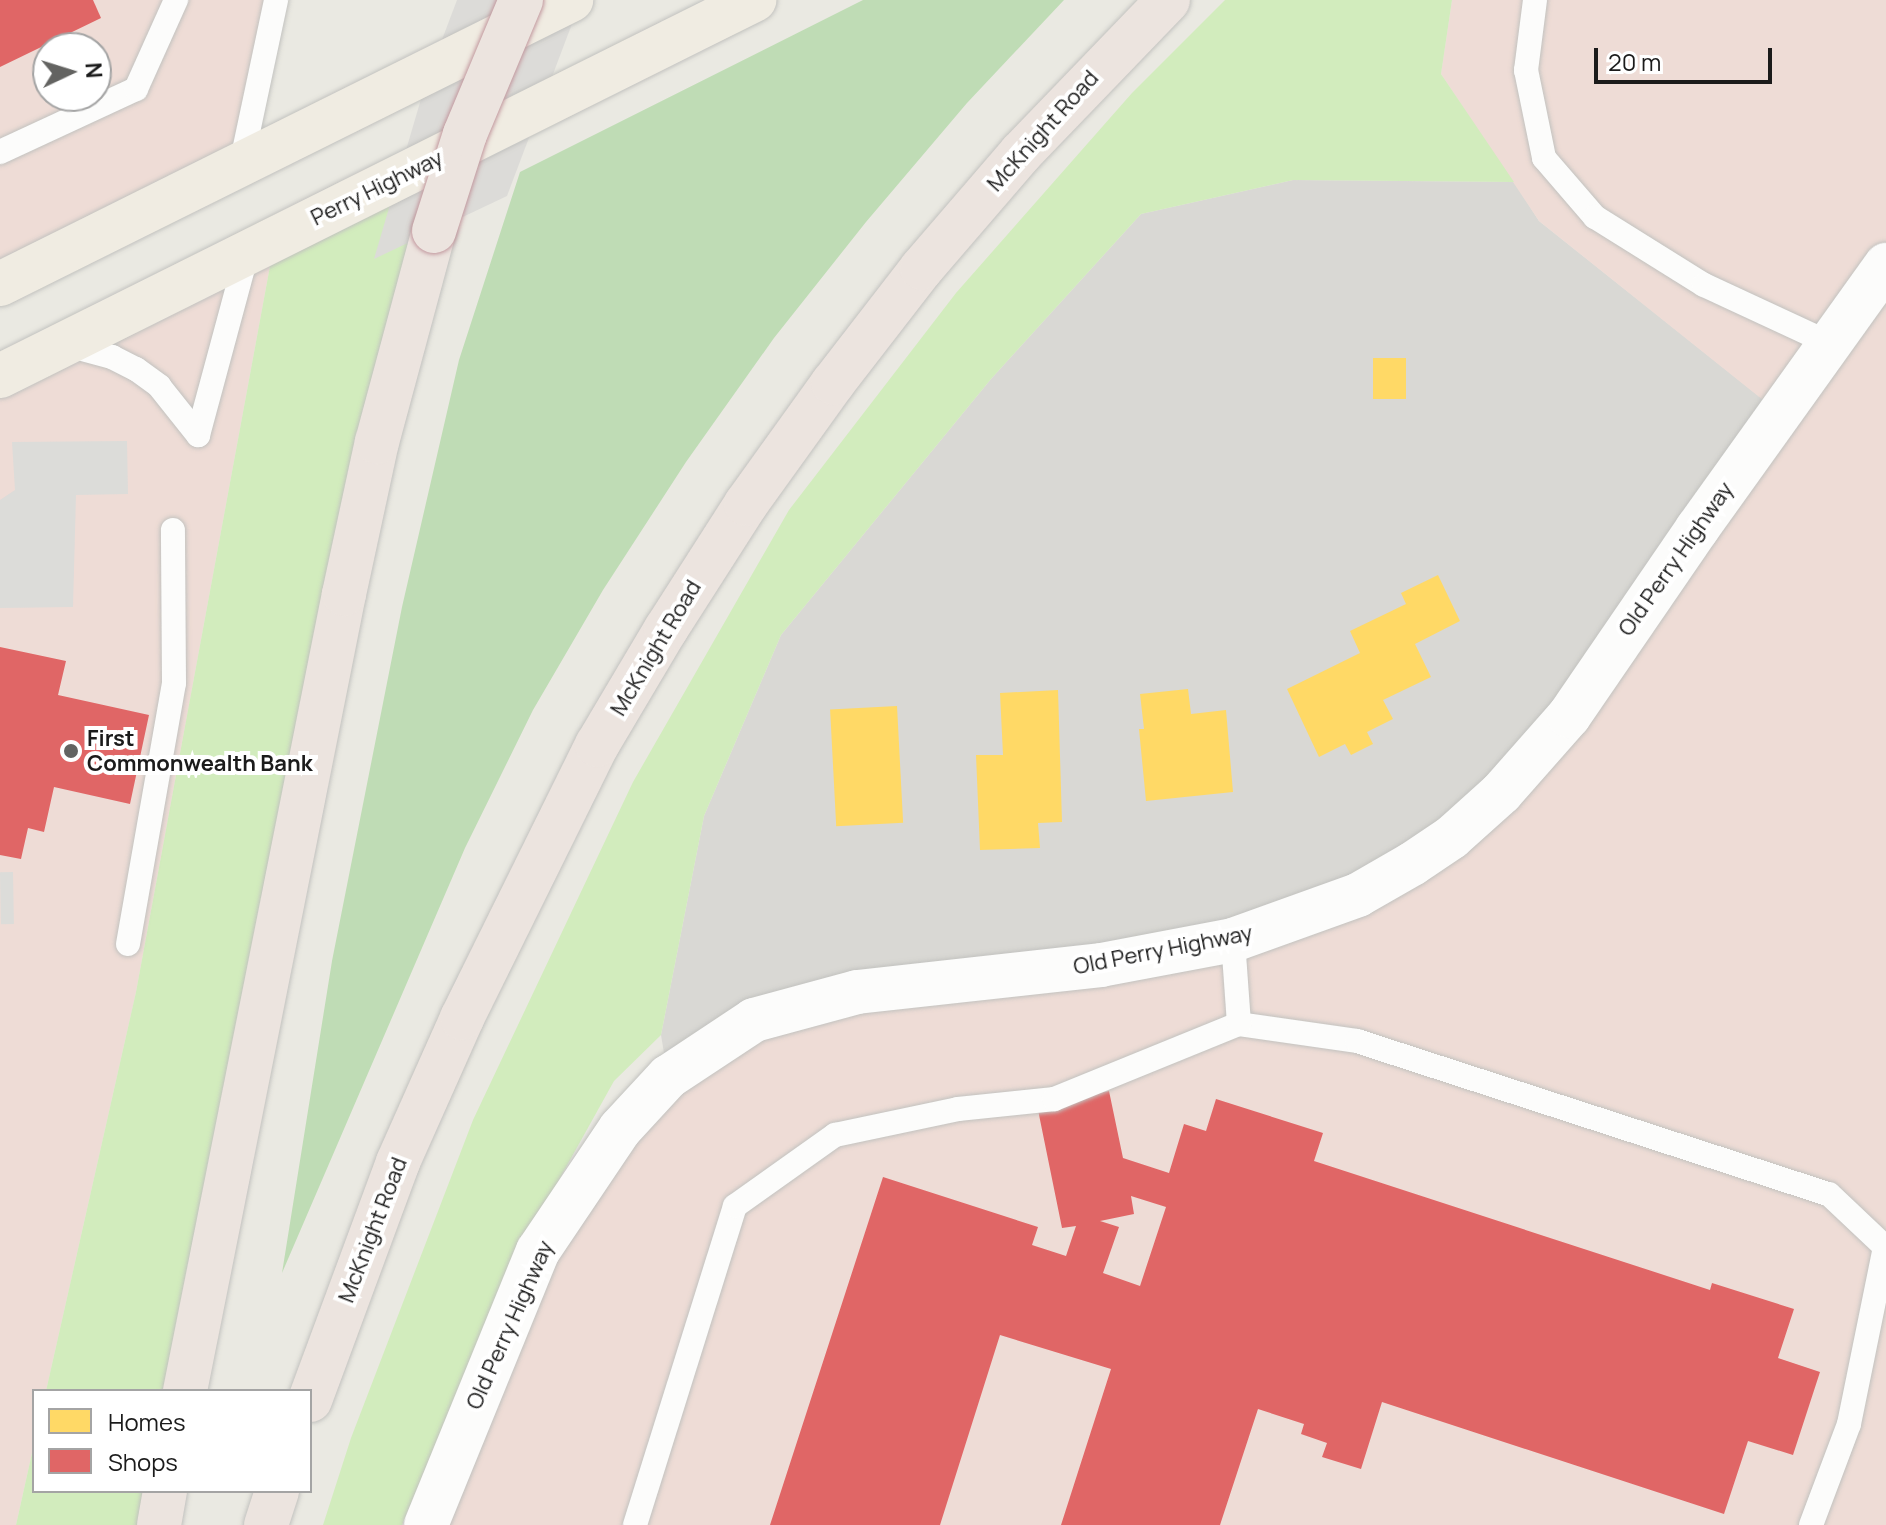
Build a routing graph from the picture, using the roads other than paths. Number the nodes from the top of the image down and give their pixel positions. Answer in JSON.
{"nodes":[{"id":1,"x":176,"y":0,"type":"edge"},
{"id":2,"x":276,"y":0,"type":"edge"},
{"id":3,"x":521,"y":0,"type":"edge"},
{"id":4,"x":571,"y":0,"type":"edge"},
{"id":5,"x":754,"y":0,"type":"edge"},
{"id":6,"x":1168,"y":0,"type":"edge"},
{"id":7,"x":1535,"y":0,"type":"edge"},
{"id":8,"x":0,"y":152,"type":"edge"},
{"id":9,"x":241,"y":165,"type":"junction"},
{"id":10,"x":247,"y":254,"type":"junction"},
{"id":11,"x":1886,"y":265,"type":"edge"},
{"id":12,"x":0,"y":284,"type":"edge"},
{"id":13,"x":1829,"y":343,"type":"junction"},
{"id":14,"x":65,"y":344,"type":"junction"},
{"id":15,"x":0,"y":376,"type":"edge"},
{"id":16,"x":173,"y":530,"type":"dead end"},
{"id":17,"x":1233,"y":940,"type":"junction"},
{"id":18,"x":128,"y":944,"type":"dead end"},
{"id":19,"x":1239,"y":1024,"type":"junction"},
{"id":20,"x":185,"y":1389,"type":"edge"},
{"id":21,"x":312,"y":1395,"type":"edge"},
{"id":22,"x":165,"y":1493,"type":"edge"},
{"id":23,"x":276,"y":1493,"type":"edge"},
{"id":24,"x":159,"y":1525,"type":"edge"},
{"id":25,"x":266,"y":1525,"type":"edge"},
{"id":26,"x":426,"y":1525,"type":"edge"},
{"id":27,"x":635,"y":1525,"type":"edge"},
{"id":28,"x":1811,"y":1525,"type":"edge"}],
"edges":[{"from":1,"to":8,"type":"lane"},
{"from":2,"to":9,"type":"lane"},
{"from":3,"to":20,"type":"highway","bridge":true},
{"from":4,"to":9,"type":"main road"},
{"from":5,"to":10,"type":"main road","name":"Perry Highway"},
{"from":6,"to":21,"type":"highway","name":"McKnight Road"},
{"from":7,"to":13,"type":"lane"},
{"from":9,"to":12,"type":"main road"},
{"from":10,"to":14,"type":"main road","name":"Perry Highway"},
{"from":10,"to":14,"type":"lane"},
{"from":11,"to":13,"type":"street","name":"Old Perry Highway"},
{"from":13,"to":17,"type":"street","name":"Old Perry Highway"},
{"from":14,"to":15,"type":"main road","name":"Perry Highway"},
{"from":16,"to":18,"type":"lane"},
{"from":17,"to":19,"type":"lane"},
{"from":17,"to":26,"type":"street","name":"Old Perry Highway"},
{"from":19,"to":27,"type":"lane"},
{"from":19,"to":28,"type":"lane"},
{"from":22,"to":24,"type":"highway"},
{"from":23,"to":25,"type":"highway"}]}
